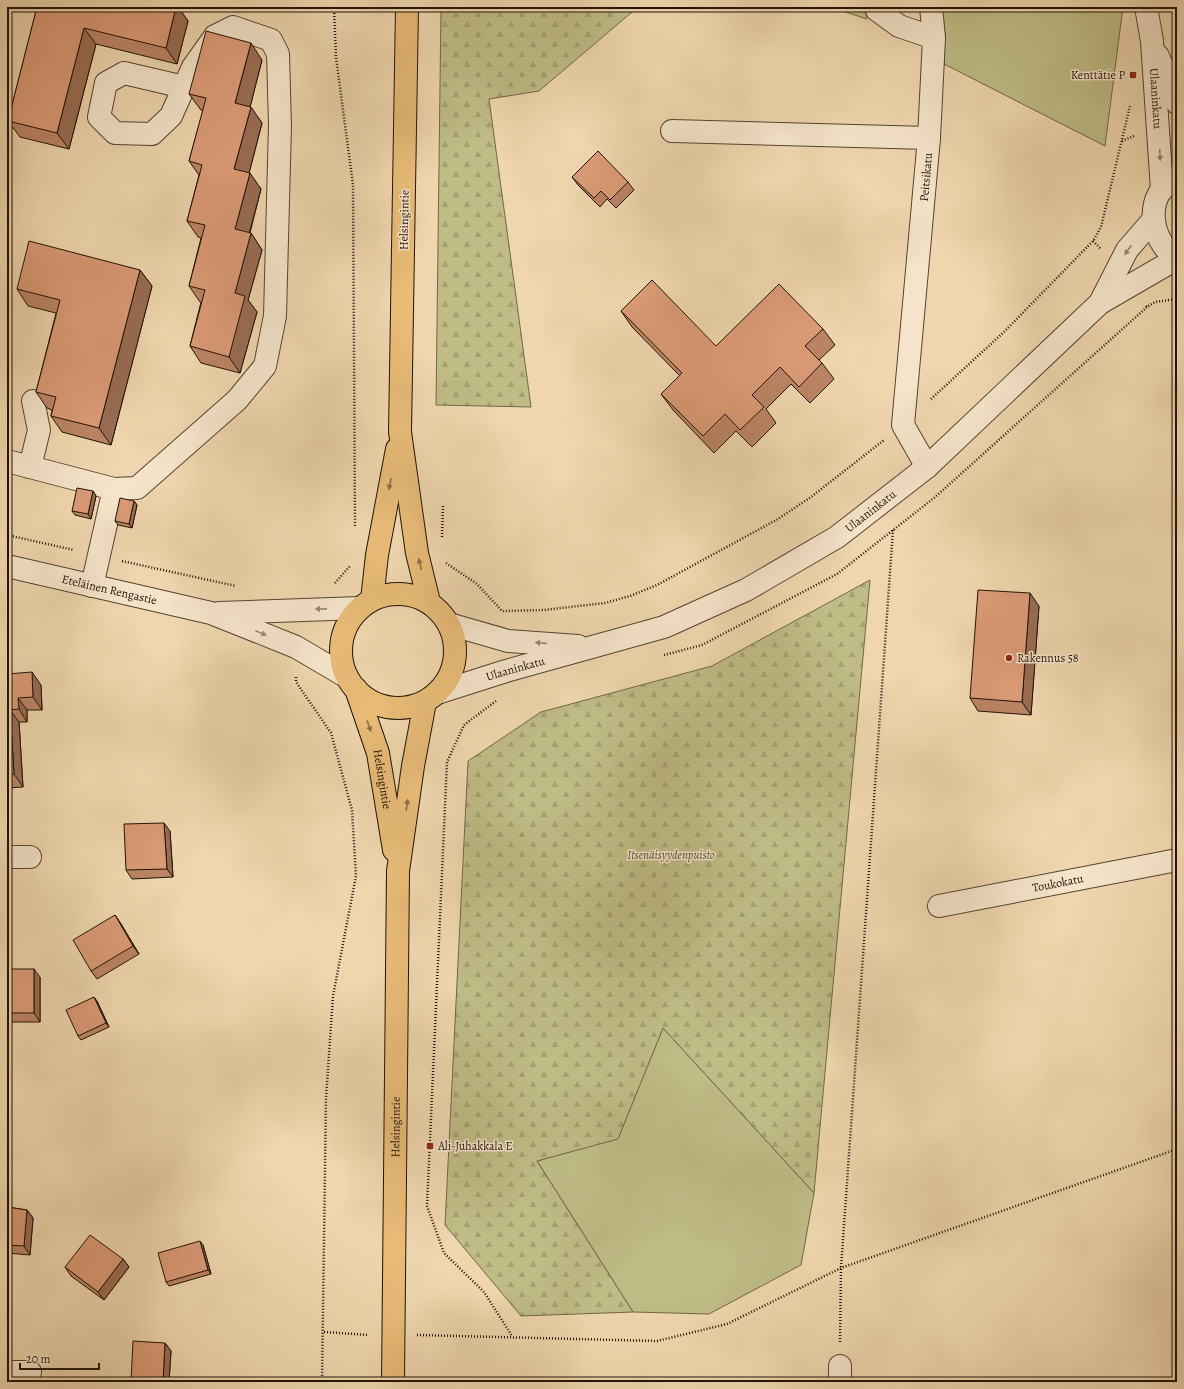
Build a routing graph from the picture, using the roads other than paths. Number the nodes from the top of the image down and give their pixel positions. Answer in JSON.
{"nodes":[{"id":1,"x":407,"y":7,"type":"edge"},
{"id":2,"x":876,"y":7,"type":"edge"},
{"id":3,"x":931,"y":7,"type":"edge"},
{"id":4,"x":1146,"y":7,"type":"edge"},
{"id":5,"x":934,"y":38,"type":"junction"},
{"id":6,"x":1152,"y":41,"type":"junction"},
{"id":7,"x":184,"y":87,"type":"dead end"},
{"id":8,"x":1177,"y":103,"type":"edge"},
{"id":9,"x":672,"y":131,"type":"dead end"},
{"id":10,"x":929,"y":138,"type":"junction"},
{"id":11,"x":1170,"y":184,"type":"edge"},
{"id":12,"x":1153,"y":220,"type":"junction"},
{"id":13,"x":1176,"y":259,"type":"edge"},
{"id":14,"x":1100,"y":303,"type":"junction"},
{"id":15,"x":33,"y":401,"type":"dead end"},
{"id":16,"x":400,"y":432,"type":"junction"},
{"id":17,"x":7,"y":461,"type":"edge"},
{"id":18,"x":30,"y":467,"type":"junction"},
{"id":19,"x":926,"y":467,"type":"junction"},
{"id":20,"x":114,"y":489,"type":"junction"},
{"id":21,"x":7,"y":566,"type":"edge"},
{"id":22,"x":92,"y":586,"type":"junction"},
{"id":23,"x":429,"y":602,"type":"junction"},
{"id":24,"x":366,"y":604,"type":"junction"},
{"id":25,"x":211,"y":613,"type":"junction"},
{"id":26,"x":450,"y":624,"type":"junction"},
{"id":27,"x":593,"y":648,"type":"junction"},
{"id":28,"x":352,"y":683,"type":"junction"},
{"id":29,"x":431,"y":697,"type":"junction"},
{"id":30,"x":7,"y":857,"type":"edge"},
{"id":31,"x":30,"y":857,"type":"dead end"},
{"id":32,"x":1177,"y":860,"type":"edge"},
{"id":33,"x":398,"y":871,"type":"junction"},
{"id":34,"x":939,"y":906,"type":"dead end"},
{"id":35,"x":7,"y":1372,"type":"edge"},
{"id":36,"x":30,"y":1372,"type":"dead end"},
{"id":37,"x":393,"y":1382,"type":"edge"}],
"edges":[{"from":1,"to":16,"type":"main road","name":"Helsingintie"},
{"from":2,"to":5,"type":"street"},
{"from":3,"to":5,"type":"street"},
{"from":4,"to":6,"type":"street","name":"Ulaaninkatu"},
{"from":5,"to":10,"type":"street"},
{"from":6,"to":8,"type":"street"},
{"from":6,"to":11,"type":"street","name":"Ulaaninkatu","one_way":true},
{"from":7,"to":20,"type":"street"},
{"from":9,"to":10,"type":"street","name":"Peitsikatu"},
{"from":10,"to":19,"type":"street","name":"Peitsikatu"},
{"from":11,"to":12,"type":"street"},
{"from":12,"to":13,"type":"street"},
{"from":12,"to":14,"type":"street","one_way":true},
{"from":13,"to":14,"type":"street"},
{"from":14,"to":19,"type":"street","name":"Ulaaninkatu"},
{"from":15,"to":18,"type":"street"},
{"from":23,"to":16,"type":"main road","name":"Helsingintie","one_way":true},
{"from":16,"to":24,"type":"main road","name":"Helsingintie","one_way":true},
{"from":17,"to":18,"type":"street"},
{"from":18,"to":20,"type":"street"},
{"from":19,"to":27,"type":"street","name":"Ulaaninkatu"},
{"from":20,"to":22,"type":"street"},
{"from":21,"to":22,"type":"street","name":"Eteläinen Rengastie"},
{"from":22,"to":25,"type":"street","name":"Eteläinen Rengastie"},
{"from":23,"to":24,"type":"main road"},
{"from":23,"to":26,"type":"main road"},
{"from":24,"to":25,"type":"street","name":"Eteläinen Rengastie","one_way":true},
{"from":24,"to":28,"type":"main road"},
{"from":25,"to":28,"type":"street","name":"Eteläinen Rengastie","one_way":true},
{"from":27,"to":26,"type":"street","name":"Ulaaninkatu","one_way":true},
{"from":26,"to":29,"type":"main road"},
{"from":27,"to":29,"type":"street","name":"Ulaaninkatu"},
{"from":28,"to":29,"type":"main road"},
{"from":28,"to":33,"type":"main road","name":"Helsingintie","one_way":true},
{"from":33,"to":29,"type":"main road","name":"Helsingintie","one_way":true},
{"from":30,"to":31,"type":"street"},
{"from":32,"to":34,"type":"street","name":"Toukokatu"},
{"from":33,"to":37,"type":"main road","name":"Helsingintie"},
{"from":35,"to":36,"type":"street"}]}
